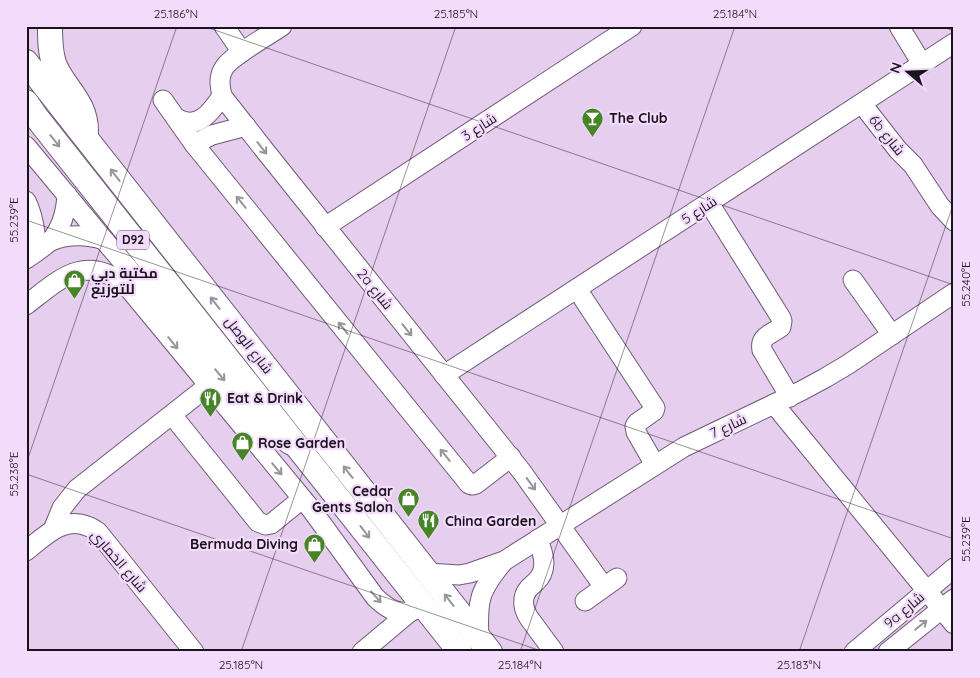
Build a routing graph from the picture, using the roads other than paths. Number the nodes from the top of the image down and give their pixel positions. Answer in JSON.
{"nodes":[{"id":1,"x":50,"y":26,"type":"edge"},
{"id":2,"x":224,"y":26,"type":"edge"},
{"id":3,"x":282,"y":26,"type":"edge"},
{"id":4,"x":632,"y":26,"type":"edge"},
{"id":5,"x":899,"y":26,"type":"edge"},
{"id":6,"x":912,"y":26,"type":"edge"},
{"id":7,"x":954,"y":43,"type":"edge"},
{"id":8,"x":242,"y":52,"type":"junction"},
{"id":9,"x":928,"y":60,"type":"junction"},
{"id":10,"x":26,"y":62,"type":"edge"},
{"id":11,"x":222,"y":96,"type":"junction"},
{"id":12,"x":163,"y":100,"type":"dead end"},
{"id":13,"x":868,"y":100,"type":"junction"},
{"id":14,"x":30,"y":109,"type":"edge"},
{"id":15,"x":176,"y":118,"type":"junction"},
{"id":16,"x":246,"y":126,"type":"junction"},
{"id":17,"x":86,"y":138,"type":"junction"},
{"id":18,"x":194,"y":144,"type":"junction"},
{"id":19,"x":28,"y":151,"type":"edge"},
{"id":20,"x":67,"y":195,"type":"junction"},
{"id":21,"x":26,"y":201,"type":"edge"},
{"id":22,"x":709,"y":203,"type":"junction"},
{"id":23,"x":940,"y":206,"type":"junction"},
{"id":24,"x":954,"y":221,"type":"edge"},
{"id":25,"x":325,"y":227,"type":"junction"},
{"id":26,"x":954,"y":236,"type":"edge"},
{"id":27,"x":104,"y":240,"type":"junction"},
{"id":28,"x":38,"y":251,"type":"edge"},
{"id":29,"x":853,"y":280,"type":"dead end"},
{"id":30,"x":577,"y":289,"type":"junction"},
{"id":31,"x":954,"y":293,"type":"edge"},
{"id":32,"x":26,"y":305,"type":"edge"},
{"id":33,"x":160,"y":316,"type":"junction"},
{"id":34,"x":892,"y":335,"type":"junction"},
{"id":35,"x":444,"y":375,"type":"junction"},
{"id":36,"x":208,"y":386,"type":"junction"},
{"id":37,"x":782,"y":401,"type":"junction"},
{"id":38,"x":172,"y":415,"type":"junction"},
{"id":39,"x":302,"y":452,"type":"junction"},
{"id":40,"x":511,"y":457,"type":"junction"},
{"id":41,"x":655,"y":465,"type":"junction"},
{"id":42,"x":302,"y":499,"type":"junction"},
{"id":43,"x":560,"y":525,"type":"junction"},
{"id":44,"x":52,"y":530,"type":"junction"},
{"id":45,"x":538,"y":539,"type":"junction"},
{"id":46,"x":26,"y":550,"type":"edge"},
{"id":47,"x":504,"y":561,"type":"junction"},
{"id":48,"x":954,"y":568,"type":"edge"},
{"id":49,"x":428,"y":573,"type":"junction"},
{"id":50,"x":926,"y":591,"type":"junction"},
{"id":51,"x":586,"y":601,"type":"dead end"},
{"id":52,"x":948,"y":604,"type":"edge"},
{"id":53,"x":416,"y":607,"type":"junction"},
{"id":54,"x":954,"y":624,"type":"edge"},
{"id":55,"x":484,"y":645,"type":"edge"},
{"id":56,"x":194,"y":652,"type":"edge"},
{"id":57,"x":362,"y":652,"type":"edge"},
{"id":58,"x":460,"y":652,"type":"edge"},
{"id":59,"x":554,"y":652,"type":"edge"},
{"id":60,"x":854,"y":652,"type":"edge"},
{"id":61,"x":888,"y":652,"type":"edge"}],
"edges":[{"from":1,"to":17,"type":"main road"},
{"from":2,"to":8,"type":"street"},
{"from":3,"to":8,"type":"street"},
{"from":4,"to":25,"type":"street","name":"شارع 3"},
{"from":5,"to":9,"type":"street"},
{"from":6,"to":9,"type":"street"},
{"from":7,"to":9,"type":"street","name":"شارع 5"},
{"from":8,"to":11,"type":"street"},
{"from":9,"to":13,"type":"street","name":"شارع 5"},
{"from":10,"to":17,"type":"main road","name":"شارع الوصل","number":"D92"},
{"from":11,"to":15,"type":"street"},
{"from":11,"to":16,"type":"street","name":"2a شارع"},
{"from":12,"to":15,"type":"street"},
{"from":13,"to":22,"type":"street","name":"شارع 5"},
{"from":13,"to":23,"type":"street","name":"6b شارع"},
{"from":14,"to":39,"type":"main road","name":"شارع الوصل","number":"D92","one_way":true},
{"from":15,"to":18,"type":"street"},
{"from":16,"to":18,"type":"street"},
{"from":16,"to":25,"type":"street","name":"2a شارع","one_way":true},
{"from":49,"to":17,"type":"main road","name":"شارع الوصل","number":"D92","one_way":true},
{"from":40,"to":18,"type":"street","one_way":true},
{"from":19,"to":20,"type":"street"},
{"from":20,"to":27,"type":"street"},
{"from":20,"to":28,"type":"street"},
{"from":21,"to":28,"type":"street"},
{"from":22,"to":30,"type":"street","name":"شارع 5"},
{"from":22,"to":37,"type":"street"},
{"from":23,"to":24,"type":"street","name":"6b شارع"},
{"from":23,"to":26,"type":"street","name":"6b شارع"},
{"from":25,"to":35,"type":"street","name":"2a شارع","one_way":true},
{"from":27,"to":28,"type":"street"},
{"from":27,"to":33,"type":"street"},
{"from":29,"to":34,"type":"street"},
{"from":30,"to":35,"type":"street","name":"شارع 5"},
{"from":30,"to":41,"type":"street"},
{"from":31,"to":34,"type":"street","name":"شارع 7"},
{"from":32,"to":33,"type":"street"},
{"from":33,"to":36,"type":"street","one_way":true},
{"from":33,"to":39,"type":"street","one_way":true},
{"from":34,"to":37,"type":"street","name":"شارع 7"},
{"from":35,"to":40,"type":"street","name":"2a شارع"},
{"from":36,"to":38,"type":"street"},
{"from":36,"to":42,"type":"street","one_way":true},
{"from":37,"to":41,"type":"street","name":"شارع 7"},
{"from":37,"to":50,"type":"street"},
{"from":38,"to":42,"type":"street"},
{"from":38,"to":44,"type":"street"},
{"from":39,"to":53,"type":"main road","name":"شارع الوصل","number":"D92","one_way":true},
{"from":40,"to":43,"type":"street","name":"2a شارع","one_way":true},
{"from":41,"to":43,"type":"street","name":"شارع 7"},
{"from":42,"to":53,"type":"street","one_way":true},
{"from":43,"to":45,"type":"street","name":"شارع 7"},
{"from":43,"to":51,"type":"street","name":"2a شارع"},
{"from":44,"to":46,"type":"street","name":"شارع الخماري"},
{"from":44,"to":56,"type":"street","name":"شارع الخماري"},
{"from":45,"to":47,"type":"street","name":"شارع 7"},
{"from":45,"to":59,"type":"street"},
{"from":47,"to":49,"type":"street","name":"شارع 7"},
{"from":47,"to":55,"type":"street","name":"شارع 7"},
{"from":48,"to":50,"type":"street","name":"9a شارع"},
{"from":55,"to":49,"type":"main road","name":"شارع الوصل","number":"D92","one_way":true},
{"from":50,"to":52,"type":"street"},
{"from":50,"to":60,"type":"street","name":"9a شارع"},
{"from":52,"to":54,"type":"street"},
{"from":61,"to":52,"type":"street","name":"9a شارع","one_way":true},
{"from":53,"to":57,"type":"street"},
{"from":53,"to":58,"type":"main road","name":"شارع الوصل","number":"D92"}]}
